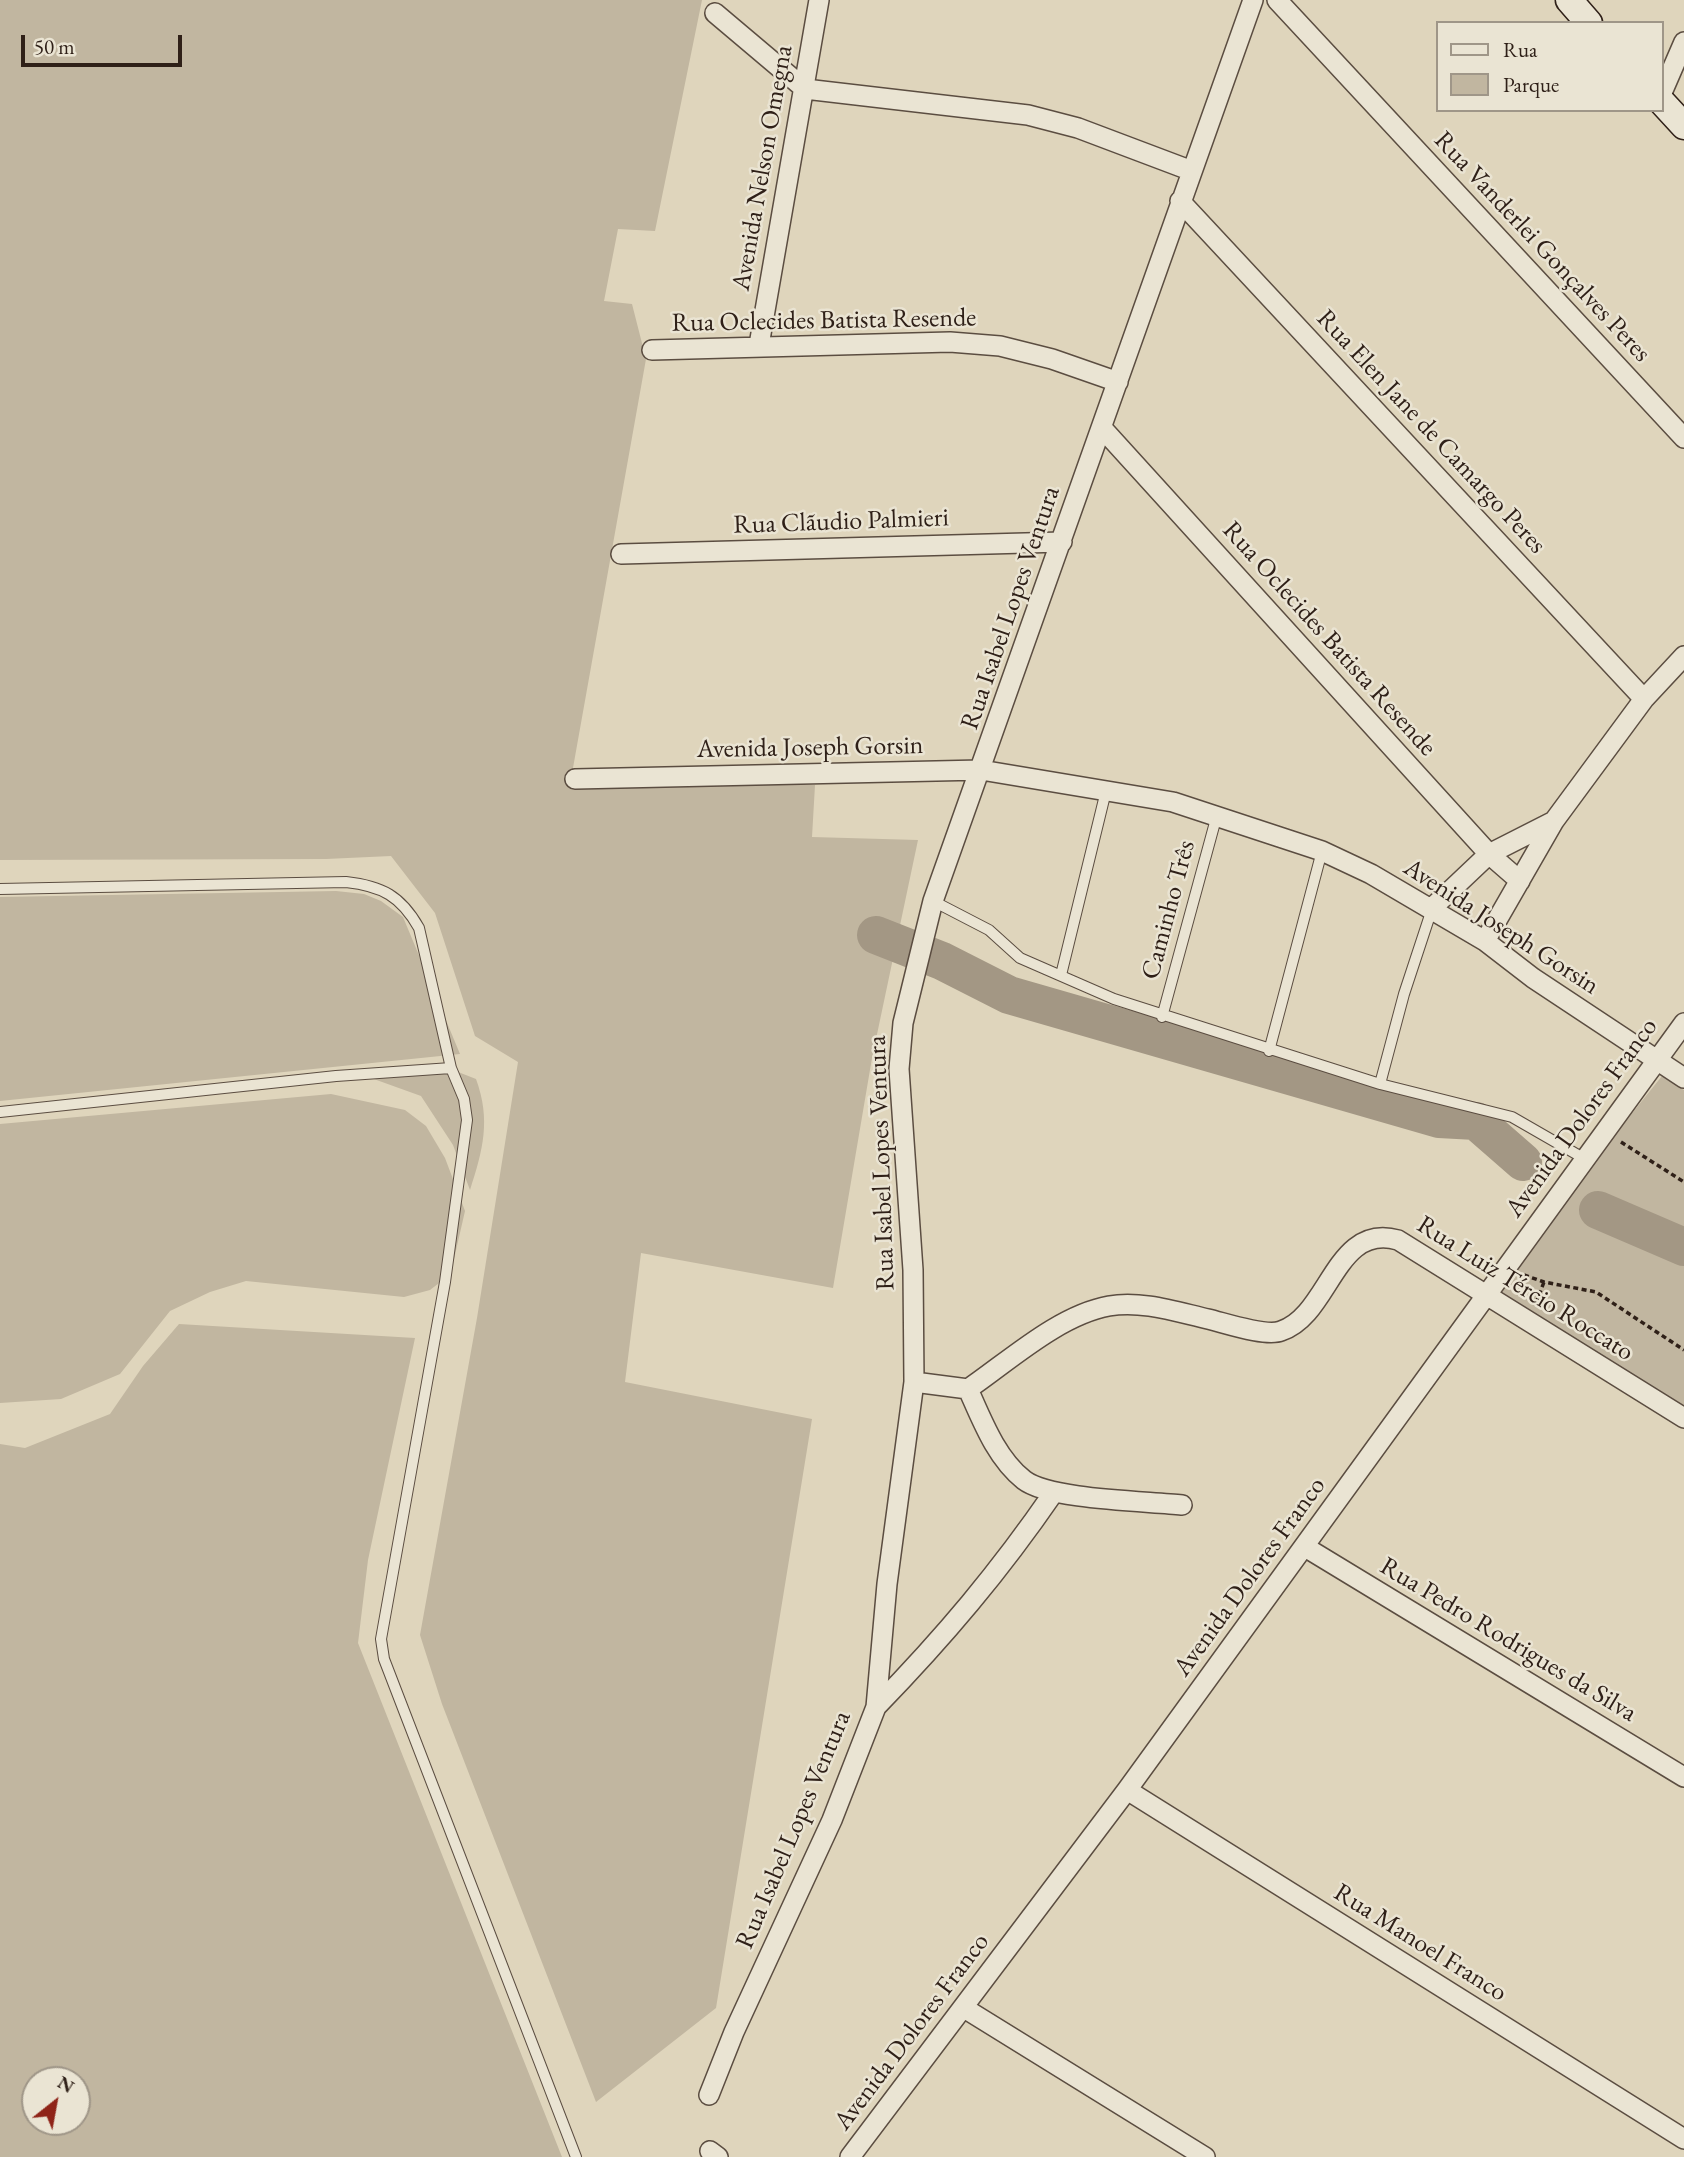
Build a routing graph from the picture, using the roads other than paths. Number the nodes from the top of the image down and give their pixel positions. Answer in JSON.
{"nodes":[{"id":1,"x":819,"y":0,"type":"edge"},
{"id":2,"x":1253,"y":0,"type":"edge"},
{"id":3,"x":1277,"y":0,"type":"edge"},
{"id":4,"x":1569,"y":0,"type":"edge"},
{"id":5,"x":715,"y":13,"type":"dead end"},
{"id":6,"x":1587,"y":21,"type":"edge"},
{"id":7,"x":1684,"y":42,"type":"edge"},
{"id":8,"x":805,"y":89,"type":"junction"},
{"id":9,"x":1663,"y":89,"type":"edge"},
{"id":10,"x":1663,"y":103,"type":"edge"},
{"id":11,"x":1684,"y":126,"type":"edge"},
{"id":12,"x":1192,"y":171,"type":"junction"},
{"id":13,"x":1180,"y":201,"type":"junction"},
{"id":14,"x":759,"y":345,"type":"junction"},
{"id":15,"x":652,"y":350,"type":"dead end"},
{"id":16,"x":1118,"y":382,"type":"junction"},
{"id":17,"x":1102,"y":428,"type":"junction"},
{"id":18,"x":1684,"y":438,"type":"edge"},
{"id":19,"x":1062,"y":542,"type":"junction"},
{"id":20,"x":621,"y":554,"type":"dead end"},
{"id":21,"x":1684,"y":656,"type":"edge"},
{"id":22,"x":1644,"y":699,"type":"junction"},
{"id":23,"x":981,"y":770,"type":"junction"},
{"id":24,"x":575,"y":779,"type":"dead end"},
{"id":25,"x":1106,"y":790,"type":"junction"},
{"id":26,"x":1217,"y":815,"type":"junction"},
{"id":27,"x":1554,"y":821,"type":"junction"},
{"id":28,"x":1322,"y":851,"type":"junction"},
{"id":29,"x":1489,"y":854,"type":"junction"},
{"id":30,"x":1520,"y":881,"type":"junction"},
{"id":31,"x":0,"y":889,"type":"edge"},
{"id":32,"x":933,"y":901,"type":"junction"},
{"id":33,"x":1432,"y":908,"type":"junction"},
{"id":34,"x":1485,"y":941,"type":"junction"},
{"id":35,"x":1061,"y":975,"type":"junction"},
{"id":36,"x":1162,"y":1017,"type":"junction"},
{"id":37,"x":1684,"y":1023,"type":"edge"},
{"id":38,"x":1269,"y":1051,"type":"junction"},
{"id":39,"x":1656,"y":1059,"type":"junction"},
{"id":40,"x":451,"y":1068,"type":"junction"},
{"id":41,"x":1684,"y":1078,"type":"edge"},
{"id":42,"x":1380,"y":1084,"type":"junction"},
{"id":43,"x":0,"y":1112,"type":"edge"},
{"id":44,"x":1586,"y":1159,"type":"junction"},
{"id":45,"x":1485,"y":1295,"type":"junction"},
{"id":46,"x":914,"y":1382,"type":"junction"},
{"id":47,"x":968,"y":1389,"type":"junction"},
{"id":48,"x":1684,"y":1418,"type":"edge"},
{"id":49,"x":1054,"y":1492,"type":"junction"},
{"id":50,"x":1182,"y":1505,"type":"dead end"},
{"id":51,"x":1305,"y":1547,"type":"junction"},
{"id":52,"x":876,"y":1707,"type":"junction"},
{"id":53,"x":1684,"y":1777,"type":"edge"},
{"id":54,"x":1127,"y":1790,"type":"junction"},
{"id":55,"x":964,"y":2008,"type":"junction"},
{"id":56,"x":709,"y":2095,"type":"dead end"},
{"id":57,"x":1684,"y":2139,"type":"edge"},
{"id":58,"x":1684,"y":2150,"type":"edge"},
{"id":59,"x":576,"y":2157,"type":"edge"},
{"id":60,"x":850,"y":2157,"type":"edge"},
{"id":61,"x":1205,"y":2157,"type":"edge"},
{"id":62,"x":1679,"y":2157,"type":"edge"}],
"edges":[{"from":1,"to":8,"type":"street","name":"Avenida Nelson Omegna"},
{"from":2,"to":12,"type":"street","name":"Rua Isabel Lopes Ventura"},
{"from":3,"to":18,"type":"street","name":"Rua Vanderlei Gonçalves Peres"},
{"from":4,"to":6,"type":"main road"},
{"from":5,"to":8,"type":"street"},
{"from":7,"to":9,"type":"street"},
{"from":8,"to":12,"type":"street"},
{"from":8,"to":14,"type":"street","name":"Avenida Nelson Omegna"},
{"from":10,"to":11,"type":"main road"},
{"from":12,"to":13,"type":"street","name":"Rua Isabel Lopes Ventura"},
{"from":13,"to":16,"type":"street","name":"Rua Isabel Lopes Ventura"},
{"from":13,"to":22,"type":"street","name":"Rua Elen Jane de Camargo Peres"},
{"from":14,"to":15,"type":"street","name":"Rua Oclecides Batista Resende"},
{"from":14,"to":16,"type":"street","name":"Rua Oclecides Batista Resende"},
{"from":16,"to":17,"type":"street","name":"Rua Isabel Lopes Ventura"},
{"from":17,"to":19,"type":"street","name":"Rua Isabel Lopes Ventura"},
{"from":17,"to":29,"type":"street","name":"Rua Oclecides Batista Resende"},
{"from":19,"to":20,"type":"street","name":"Rua Clãudio Palmieri"},
{"from":19,"to":23,"type":"street","name":"Rua Isabel Lopes Ventura"},
{"from":21,"to":22,"type":"street"},
{"from":22,"to":27,"type":"street"},
{"from":23,"to":24,"type":"street","name":"Avenida Joseph Gorsin"},
{"from":23,"to":25,"type":"street","name":"Avenida Joseph Gorsin"},
{"from":23,"to":32,"type":"street","name":"Rua Isabel Lopes Ventura"},
{"from":25,"to":26,"type":"street","name":"Avenida Joseph Gorsin"},
{"from":25,"to":35,"type":"lane"},
{"from":26,"to":28,"type":"street","name":"Avenida Joseph Gorsin"},
{"from":26,"to":36,"type":"lane","name":"Caminho Três"},
{"from":27,"to":29,"type":"street"},
{"from":27,"to":30,"type":"street"},
{"from":28,"to":33,"type":"street","name":"Avenida Joseph Gorsin"},
{"from":28,"to":38,"type":"lane"},
{"from":29,"to":30,"type":"street","name":"Rua Oclecides Batista Resende"},
{"from":29,"to":33,"type":"street"},
{"from":30,"to":34,"type":"street"},
{"from":31,"to":40,"type":"lane"},
{"from":32,"to":35,"type":"lane"},
{"from":32,"to":46,"type":"street","name":"Rua Isabel Lopes Ventura"},
{"from":33,"to":34,"type":"street","name":"Avenida Joseph Gorsin"},
{"from":33,"to":42,"type":"lane"},
{"from":34,"to":39,"type":"street","name":"Avenida Joseph Gorsin"},
{"from":35,"to":36,"type":"lane"},
{"from":36,"to":38,"type":"lane"},
{"from":37,"to":39,"type":"street","name":"Avenida Dolores Franco"},
{"from":38,"to":42,"type":"lane"},
{"from":39,"to":41,"type":"street","name":"Avenida Joseph Gorsin"},
{"from":39,"to":44,"type":"street","name":"Avenida Dolores Franco"},
{"from":40,"to":43,"type":"lane"},
{"from":40,"to":59,"type":"lane"},
{"from":42,"to":44,"type":"lane"},
{"from":44,"to":45,"type":"street","name":"Avenida Dolores Franco"},
{"from":45,"to":47,"type":"street","name":"Rua Luiz Tércio Roccato"},
{"from":45,"to":48,"type":"street","name":"Rua Luiz Tércio Roccato"},
{"from":45,"to":51,"type":"street","name":"Avenida Dolores Franco"},
{"from":46,"to":47,"type":"street"},
{"from":46,"to":52,"type":"street","name":"Rua Isabel Lopes Ventura"},
{"from":47,"to":49,"type":"street"},
{"from":49,"to":50,"type":"street"},
{"from":49,"to":52,"type":"street"},
{"from":51,"to":53,"type":"street","name":"Rua Pedro Rodrigues da Silva"},
{"from":51,"to":54,"type":"street","name":"Avenida Dolores Franco"},
{"from":52,"to":56,"type":"street","name":"Rua Isabel Lopes Ventura"},
{"from":54,"to":55,"type":"street","name":"Avenida Dolores Franco"},
{"from":54,"to":57,"type":"street","name":"Rua Manoel Franco"},
{"from":55,"to":60,"type":"street","name":"Avenida Dolores Franco"},
{"from":55,"to":61,"type":"street"},
{"from":58,"to":62,"type":"street"}]}
